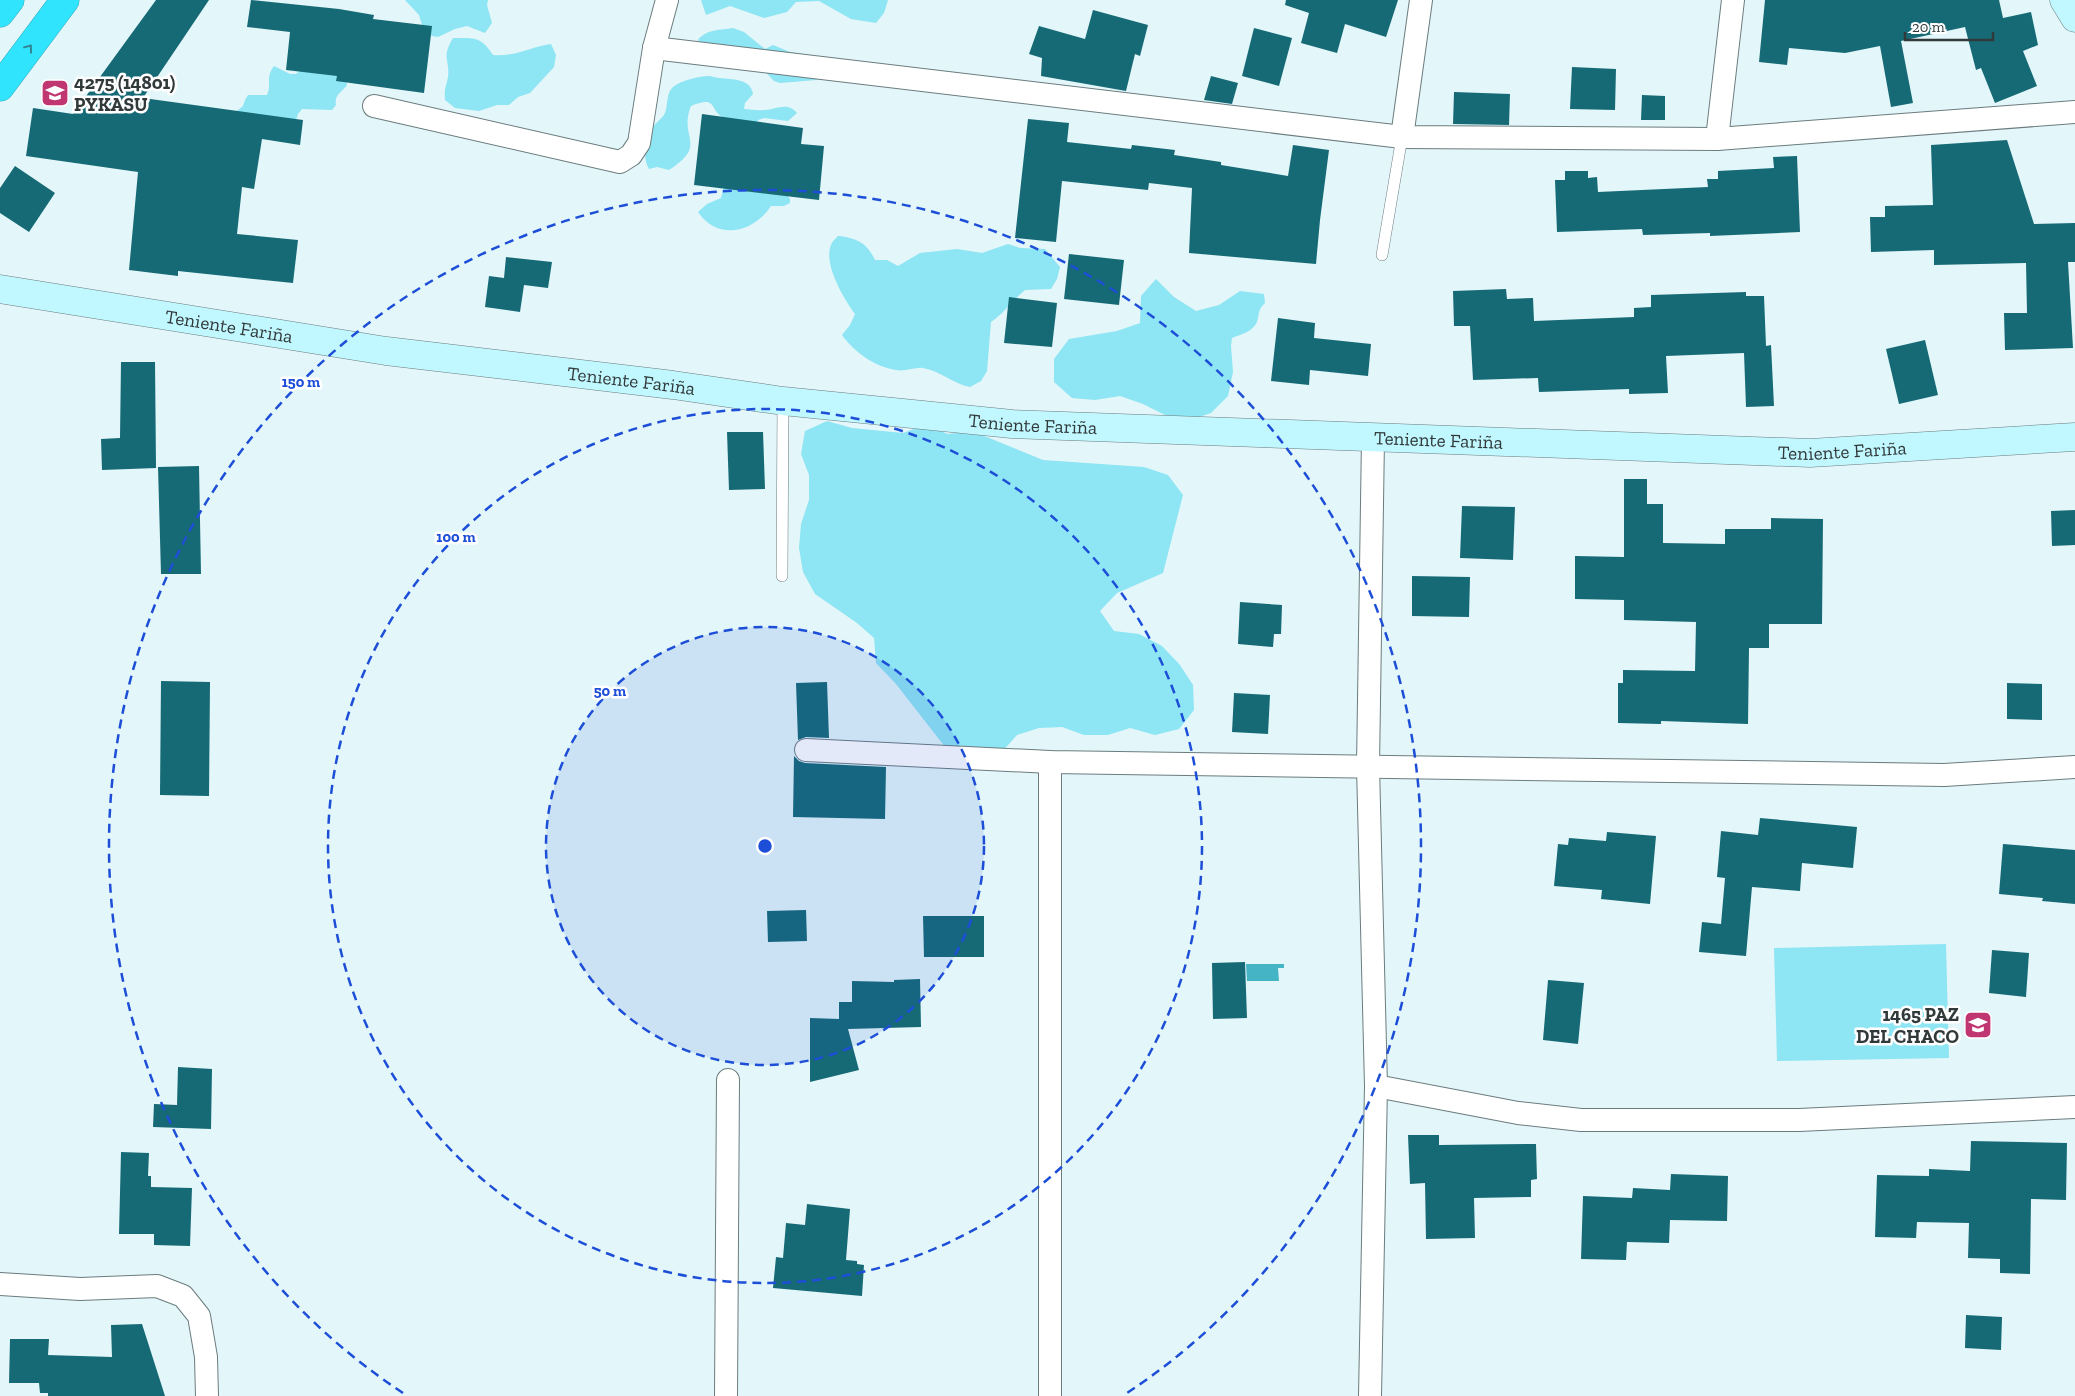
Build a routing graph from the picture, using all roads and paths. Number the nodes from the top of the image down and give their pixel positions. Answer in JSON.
{"nodes":[{"id":1,"x":10,"y":0,"type":"edge"},
{"id":2,"x":65,"y":0,"type":"edge"},
{"id":3,"x":667,"y":0,"type":"edge"},
{"id":4,"x":1421,"y":0,"type":"edge"},
{"id":5,"x":1733,"y":0,"type":"edge"},
{"id":6,"x":2064,"y":0,"type":"edge"},
{"id":7,"x":0,"y":13,"type":"edge"},
{"id":8,"x":2075,"y":18,"type":"edge"},
{"id":9,"x":654,"y":48,"type":"junction"},
{"id":10,"x":0,"y":87,"type":"edge"},
{"id":11,"x":374,"y":106,"type":"dead end"},
{"id":12,"x":2075,"y":112,"type":"edge"},
{"id":13,"x":1402,"y":137,"type":"junction"},
{"id":14,"x":1717,"y":139,"type":"junction"},
{"id":15,"x":1382,"y":255,"type":"dead end"},
{"id":16,"x":0,"y":289,"type":"edge"},
{"id":17,"x":783,"y":401,"type":"junction"},
{"id":18,"x":2075,"y":437,"type":"edge"},
{"id":19,"x":1373,"y":438,"type":"junction"},
{"id":20,"x":782,"y":576,"type":"dead end"},
{"id":21,"x":806,"y":750,"type":"dead end"},
{"id":22,"x":1050,"y":762,"type":"junction"},
{"id":23,"x":1368,"y":766,"type":"junction"},
{"id":24,"x":2075,"y":768,"type":"edge"},
{"id":25,"x":728,"y":1080,"type":"dead end"},
{"id":26,"x":1376,"y":1086,"type":"junction"},
{"id":27,"x":2075,"y":1107,"type":"edge"},
{"id":28,"x":0,"y":1284,"type":"edge"},
{"id":29,"x":207,"y":1396,"type":"edge"},
{"id":30,"x":726,"y":1396,"type":"edge"},
{"id":31,"x":1050,"y":1396,"type":"edge"},
{"id":32,"x":1370,"y":1396,"type":"edge"}],
"edges":[{"from":1,"to":7,"type":"highway"},
{"from":10,"to":2,"type":"highway","one_way":true},
{"from":3,"to":9,"type":"street"},
{"from":4,"to":13,"type":"street"},
{"from":5,"to":14,"type":"street"},
{"from":6,"to":8,"type":"street"},
{"from":9,"to":11,"type":"street"},
{"from":9,"to":13,"type":"street"},
{"from":12,"to":14,"type":"street"},
{"from":13,"to":14,"type":"street"},
{"from":13,"to":15,"type":"lane"},
{"from":16,"to":17,"type":"street","name":"Teniente Fariña"},
{"from":17,"to":19,"type":"street","name":"Teniente Fariña"},
{"from":17,"to":20,"type":"lane"},
{"from":18,"to":19,"type":"street","name":"Teniente Fariña"},
{"from":19,"to":23,"type":"street"},
{"from":21,"to":22,"type":"street"},
{"from":22,"to":23,"type":"street"},
{"from":22,"to":31,"type":"street"},
{"from":23,"to":24,"type":"street"},
{"from":23,"to":26,"type":"street"},
{"from":25,"to":30,"type":"street"},
{"from":26,"to":27,"type":"street"},
{"from":26,"to":32,"type":"street"},
{"from":28,"to":29,"type":"street"}]}
